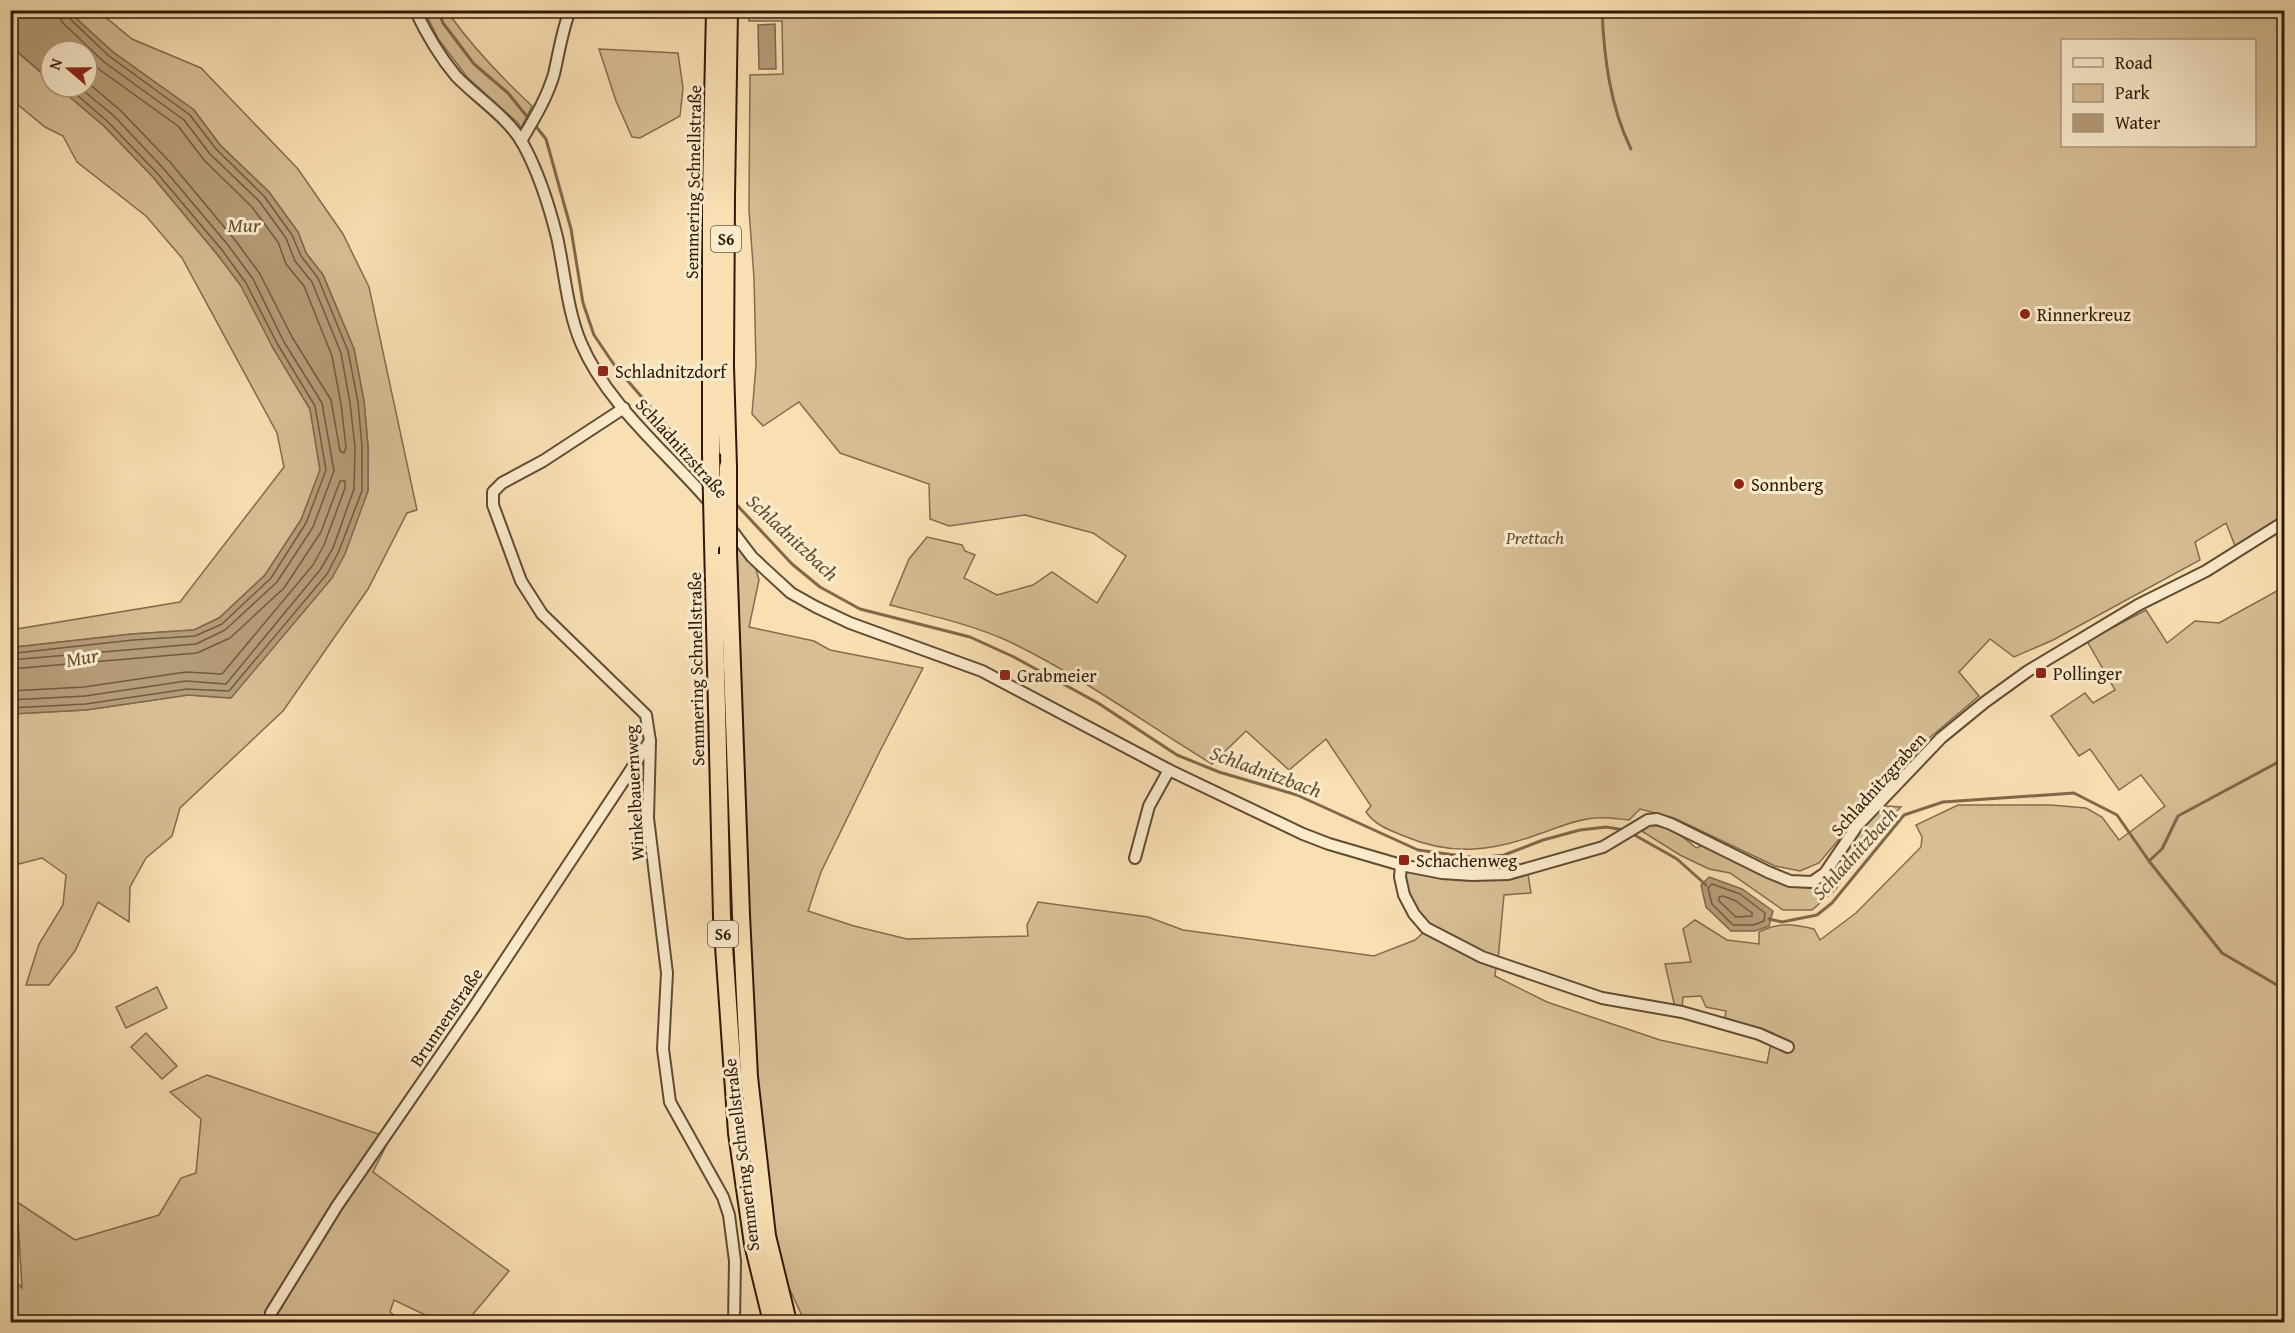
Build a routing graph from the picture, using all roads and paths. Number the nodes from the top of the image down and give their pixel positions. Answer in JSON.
{"nodes":[{"id":1,"x":415,"y":10,"type":"edge"},
{"id":2,"x":570,"y":10,"type":"edge"},
{"id":3,"x":715,"y":10,"type":"edge"},
{"id":4,"x":729,"y":10,"type":"edge"},
{"id":5,"x":523,"y":137,"type":"junction"},
{"id":6,"x":624,"y":408,"type":"junction"},
{"id":7,"x":2284,"y":522,"type":"edge"},
{"id":8,"x":650,"y":741,"type":"junction"},
{"id":9,"x":1169,"y":770,"type":"junction"},
{"id":10,"x":1135,"y":858,"type":"dead end"},
{"id":11,"x":1401,"y":865,"type":"junction"},
{"id":12,"x":1788,"y":1047,"type":"dead end"},
{"id":13,"x":271,"y":1313,"type":"dead end"},
{"id":14,"x":734,"y":1323,"type":"edge"},
{"id":15,"x":772,"y":1323,"type":"edge"},
{"id":16,"x":788,"y":1323,"type":"edge"}],
"edges":[{"from":1,"to":5,"type":"street","name":"Schladnitzstraße"},
{"from":2,"to":5,"type":"street"},
{"from":3,"to":15,"type":"highway","name":"Semmering Schnellstraße","number":"S6","bridge":true},
{"from":4,"to":16,"type":"highway","name":"Semmering Schnellstraße","number":"S6","bridge":true},
{"from":5,"to":6,"type":"street","name":"Schladnitzstraße"},
{"from":6,"to":8,"type":"street","name":"Winkelbauernweg"},
{"from":6,"to":9,"type":"street","name":"Schladnitzstraße"},
{"from":7,"to":11,"type":"street","name":"Schladnitzgraben"},
{"from":8,"to":13,"type":"street","name":"Brunnenstraße"},
{"from":8,"to":14,"type":"street","name":"Winkelbauernweg"},
{"from":9,"to":10,"type":"street"},
{"from":9,"to":11,"type":"street","name":"Schladnitzstraße"},
{"from":11,"to":12,"type":"street"}]}
